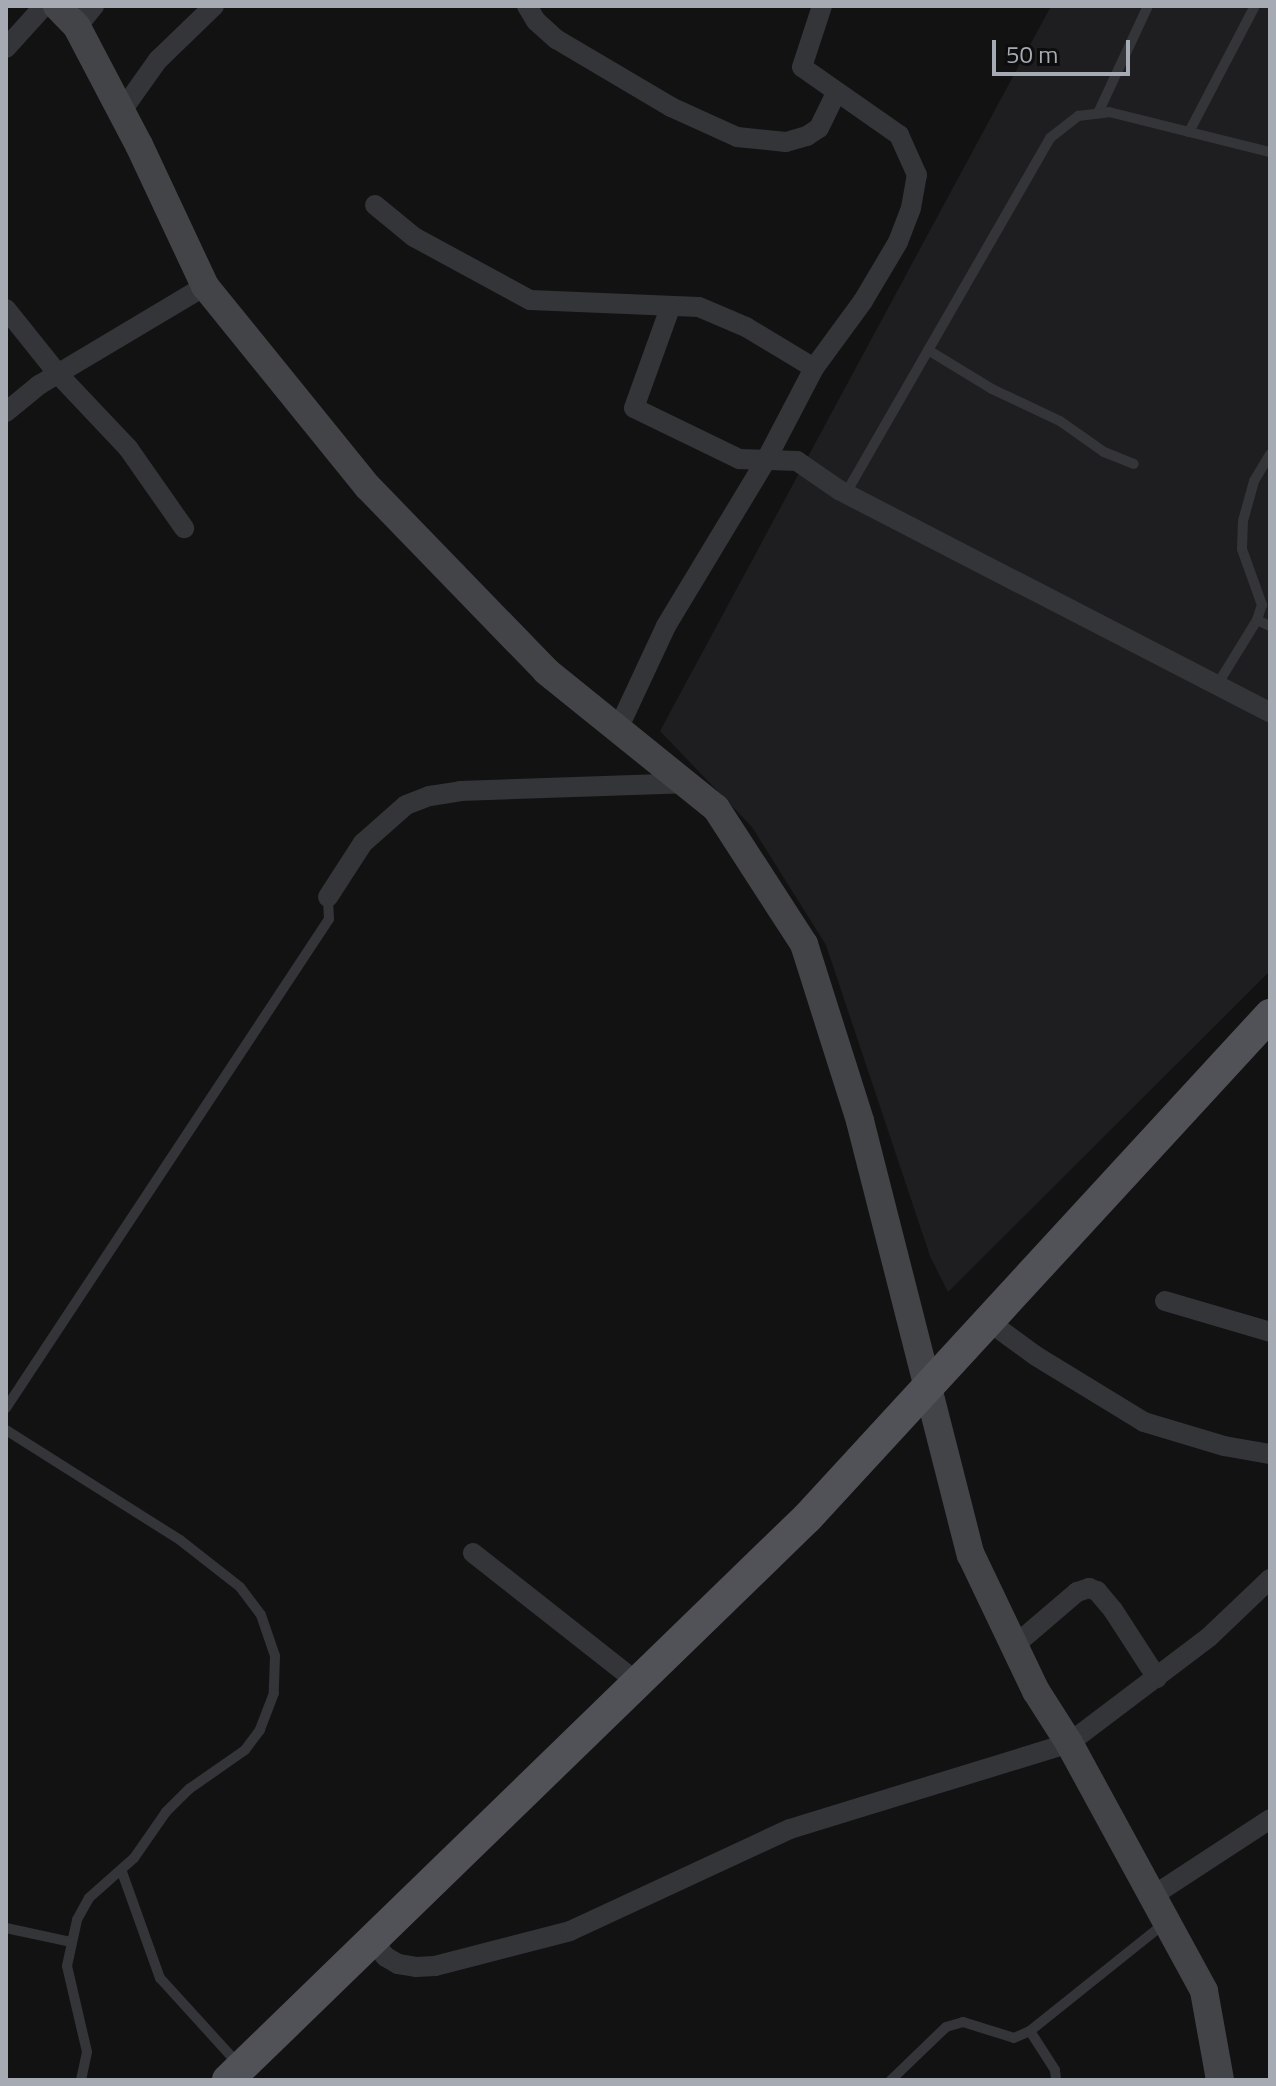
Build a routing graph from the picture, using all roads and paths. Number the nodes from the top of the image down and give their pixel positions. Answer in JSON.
{"nodes":[{"id":1,"x":44,"y":6,"type":"edge"},
{"id":2,"x":57,"y":6,"type":"edge"},
{"id":3,"x":214,"y":6,"type":"edge"},
{"id":4,"x":527,"y":6,"type":"edge"},
{"id":5,"x":1148,"y":6,"type":"edge"},
{"id":6,"x":1255,"y":6,"type":"edge"},
{"id":7,"x":816,"y":8,"type":"edge"},
{"id":8,"x":85,"y":16,"type":"edge"},
{"id":9,"x":6,"y":48,"type":"edge"},
{"id":10,"x":836,"y":93,"type":"junction"},
{"id":11,"x":121,"y":112,"type":"junction"},
{"id":12,"x":1109,"y":112,"type":"junction"},
{"id":13,"x":1189,"y":132,"type":"junction"},
{"id":14,"x":1270,"y":152,"type":"edge"},
{"id":15,"x":375,"y":205,"type":"dead end"},
{"id":16,"x":205,"y":286,"type":"junction"},
{"id":17,"x":670,"y":308,"type":"junction"},
{"id":18,"x":6,"y":309,"type":"edge"},
{"id":19,"x":928,"y":350,"type":"junction"},
{"id":20,"x":814,"y":368,"type":"junction"},
{"id":21,"x":58,"y":374,"type":"junction"},
{"id":22,"x":6,"y":412,"type":"edge"},
{"id":23,"x":1270,"y":454,"type":"edge"},
{"id":24,"x":766,"y":460,"type":"junction"},
{"id":25,"x":1134,"y":464,"type":"dead end"},
{"id":26,"x":846,"y":493,"type":"junction"},
{"id":27,"x":184,"y":528,"type":"dead end"},
{"id":28,"x":1257,"y":620,"type":"junction"},
{"id":29,"x":1270,"y":626,"type":"edge"},
{"id":30,"x":1216,"y":687,"type":"junction"},
{"id":31,"x":1270,"y":712,"type":"edge"},
{"id":32,"x":618,"y":729,"type":"junction"},
{"id":33,"x":685,"y":783,"type":"junction"},
{"id":34,"x":328,"y":897,"type":"joint"},
{"id":35,"x":1270,"y":1015,"type":"edge"},
{"id":36,"x":1165,"y":1301,"type":"dead end"},
{"id":37,"x":988,"y":1321,"type":"junction"},
{"id":38,"x":1270,"y":1332,"type":"edge"},
{"id":39,"x":926,"y":1388,"type":"junction"},
{"id":40,"x":6,"y":1408,"type":"edge"},
{"id":41,"x":6,"y":1430,"type":"edge"},
{"id":42,"x":1270,"y":1454,"type":"edge"},
{"id":43,"x":473,"y":1553,"type":"dead end"},
{"id":44,"x":1270,"y":1579,"type":"edge"},
{"id":45,"x":1014,"y":1646,"type":"junction"},
{"id":46,"x":1157,"y":1678,"type":"junction"},
{"id":47,"x":637,"y":1682,"type":"junction"},
{"id":48,"x":1069,"y":1743,"type":"junction"},
{"id":49,"x":1270,"y":1819,"type":"edge"},
{"id":50,"x":122,"y":1872,"type":"junction"},
{"id":51,"x":1151,"y":1897,"type":"junction"},
{"id":52,"x":1166,"y":1923,"type":"junction"},
{"id":53,"x":6,"y":1928,"type":"edge"},
{"id":54,"x":372,"y":1940,"type":"junction"},
{"id":55,"x":71,"y":1942,"type":"junction"},
{"id":56,"x":1030,"y":2031,"type":"junction"},
{"id":57,"x":234,"y":2074,"type":"edge"},
{"id":58,"x":81,"y":2080,"type":"edge"},
{"id":59,"x":891,"y":2080,"type":"edge"},
{"id":60,"x":1056,"y":2080,"type":"edge"},
{"id":61,"x":1220,"y":2080,"type":"edge"}],
"edges":[{"from":1,"to":9,"type":"street"},
{"from":2,"to":8,"type":"street"},
{"from":3,"to":11,"type":"street"},
{"from":4,"to":10,"type":"street"},
{"from":5,"to":12,"type":"lane"},
{"from":6,"to":13,"type":"lane"},
{"from":7,"to":10,"type":"street"},
{"from":8,"to":11,"type":"street"},
{"from":10,"to":20,"type":"street"},
{"from":11,"to":16,"type":"street"},
{"from":12,"to":13,"type":"lane"},
{"from":12,"to":19,"type":"lane"},
{"from":13,"to":14,"type":"lane"},
{"from":15,"to":17,"type":"street"},
{"from":16,"to":21,"type":"street"},
{"from":16,"to":32,"type":"street"},
{"from":17,"to":20,"type":"street"},
{"from":17,"to":24,"type":"street"},
{"from":18,"to":21,"type":"street"},
{"from":19,"to":25,"type":"lane"},
{"from":19,"to":26,"type":"lane"},
{"from":20,"to":24,"type":"street"},
{"from":21,"to":22,"type":"street"},
{"from":21,"to":27,"type":"street"},
{"from":23,"to":28,"type":"lane"},
{"from":24,"to":26,"type":"street"},
{"from":24,"to":32,"type":"street"},
{"from":26,"to":30,"type":"street"},
{"from":28,"to":29,"type":"lane"},
{"from":28,"to":30,"type":"lane"},
{"from":30,"to":31,"type":"street"},
{"from":32,"to":33,"type":"street"},
{"from":33,"to":34,"type":"street"},
{"from":33,"to":39,"type":"street"},
{"from":34,"to":40,"type":"lane"},
{"from":35,"to":37,"type":"main road"},
{"from":36,"to":38,"type":"street"},
{"from":37,"to":39,"type":"main road"},
{"from":37,"to":42,"type":"street"},
{"from":39,"to":45,"type":"street"},
{"from":39,"to":47,"type":"main road"},
{"from":41,"to":50,"type":"lane"},
{"from":43,"to":47,"type":"street"},
{"from":44,"to":46,"type":"street"},
{"from":45,"to":46,"type":"street"},
{"from":45,"to":48,"type":"street"},
{"from":46,"to":48,"type":"street"},
{"from":47,"to":54,"type":"main road"},
{"from":48,"to":51,"type":"street"},
{"from":48,"to":54,"type":"street"},
{"from":49,"to":51,"type":"street"},
{"from":50,"to":55,"type":"lane"},
{"from":50,"to":57,"type":"lane"},
{"from":51,"to":52,"type":"street"},
{"from":52,"to":56,"type":"lane"},
{"from":52,"to":61,"type":"street"},
{"from":53,"to":55,"type":"lane"},
{"from":54,"to":57,"type":"main road"},
{"from":55,"to":58,"type":"lane"},
{"from":56,"to":59,"type":"lane"},
{"from":56,"to":60,"type":"lane"}]}
